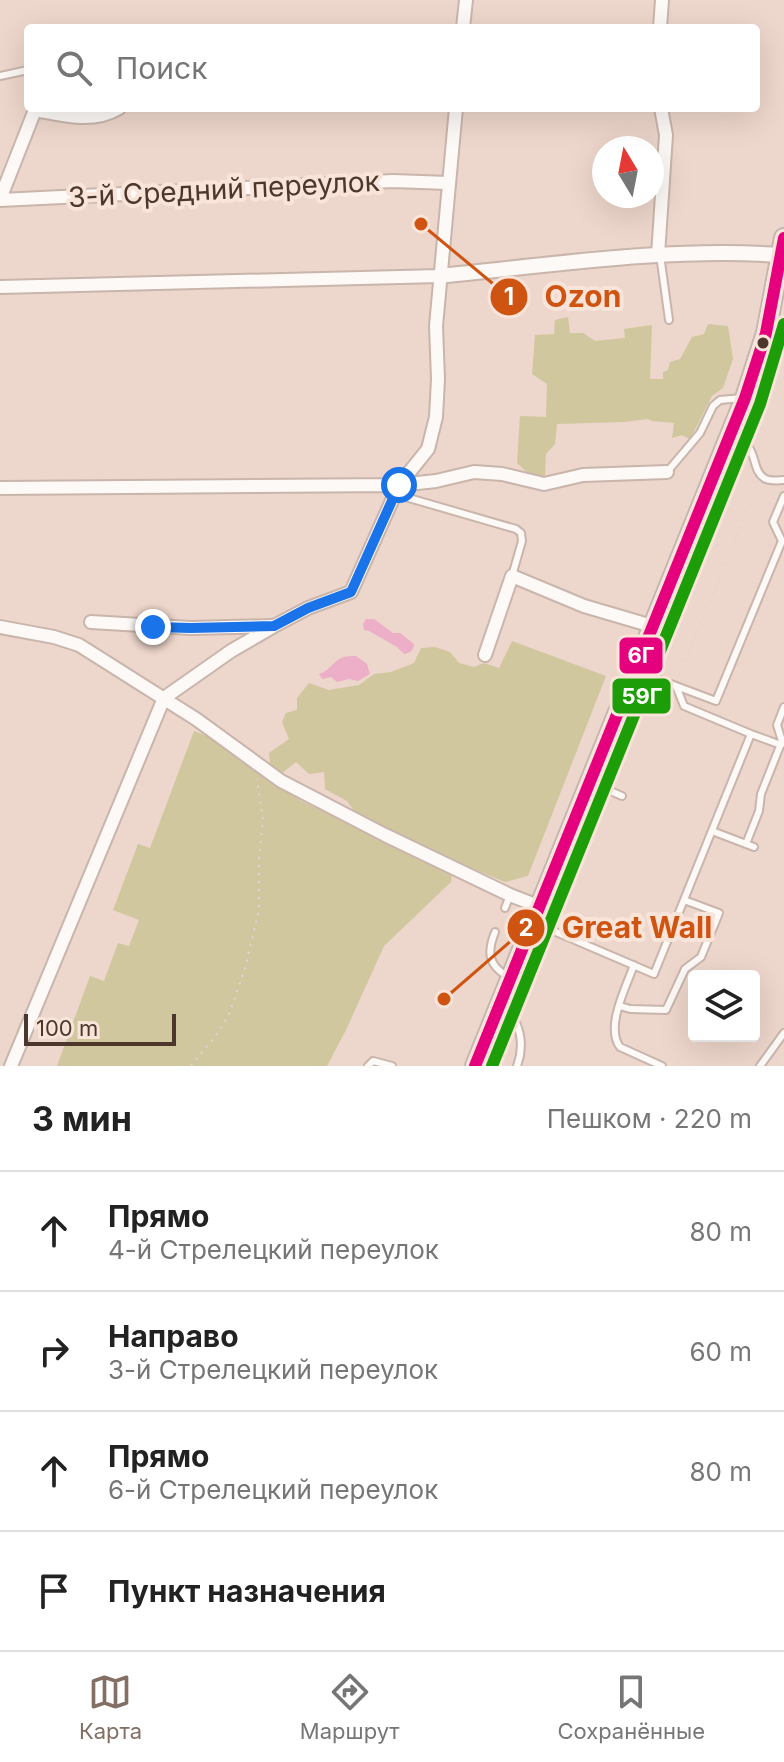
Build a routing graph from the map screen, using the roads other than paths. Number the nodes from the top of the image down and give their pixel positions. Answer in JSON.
{"nodes":[{"id":1,"x":466,"y":0,"type":"edge"},
{"id":2,"x":662,"y":0,"type":"edge"},
{"id":3,"x":463,"y":24,"type":"edge"},
{"id":4,"x":660,"y":24,"type":"edge"},
{"id":5,"x":24,"y":71,"type":"edge"},
{"id":6,"x":0,"y":76,"type":"edge"},
{"id":7,"x":34,"y":112,"type":"edge"},
{"id":8,"x":48,"y":112,"type":"edge"},
{"id":9,"x":112,"y":112,"type":"edge"},
{"id":10,"x":456,"y":112,"type":"edge"},
{"id":11,"x":662,"y":112,"type":"edge"},
{"id":12,"x":448,"y":183,"type":"junction"},
{"id":13,"x":0,"y":200,"type":"edge"},
{"id":14,"x":783,"y":246,"type":"edge"},
{"id":15,"x":660,"y":255,"type":"junction"},
{"id":16,"x":439,"y":276,"type":"junction"},
{"id":17,"x":0,"y":287,"type":"edge"},
{"id":18,"x":779,"y":299,"type":"edge"},
{"id":19,"x":669,"y":320,"type":"dead end"},
{"id":20,"x":745,"y":398,"type":"junction"},
{"id":21,"x":731,"y":434,"type":"junction"},
{"id":22,"x":667,"y":472,"type":"joint"},
{"id":23,"x":784,"y":480,"type":"edge"},
{"id":24,"x":0,"y":488,"type":"edge"},
{"id":25,"x":397,"y":490,"type":"junction"},
{"id":26,"x":784,"y":496,"type":"edge"},
{"id":27,"x":512,"y":576,"type":"junction"},
{"id":28,"x":91,"y":622,"type":"dead end"},
{"id":29,"x":274,"y":626,"type":"junction"},
{"id":30,"x":652,"y":626,"type":"junction"},
{"id":31,"x":0,"y":627,"type":"edge"},
{"id":32,"x":485,"y":655,"type":"dead end"},
{"id":33,"x":635,"y":670,"type":"junction"},
{"id":34,"x":676,"y":686,"type":"junction"},
{"id":35,"x":164,"y":698,"type":"junction"},
{"id":36,"x":784,"y":707,"type":"edge"},
{"id":37,"x":612,"y":724,"type":"junction"},
{"id":38,"x":631,"y":732,"type":"dead end"},
{"id":39,"x":751,"y":734,"type":"junction"},
{"id":40,"x":781,"y":745,"type":"junction"},
{"id":41,"x":589,"y":781,"type":"junction"},
{"id":42,"x":622,"y":796,"type":"dead end"},
{"id":43,"x":712,"y":831,"type":"junction"},
{"id":44,"x":510,"y":895,"type":"junction"},
{"id":45,"x":684,"y":900,"type":"junction"},
{"id":46,"x":505,"y":908,"type":"dead end"},
{"id":47,"x":541,"y":917,"type":"junction"},
{"id":48,"x":495,"y":932,"type":"dead end"},
{"id":49,"x":634,"y":965,"type":"junction"},
{"id":50,"x":510,"y":978,"type":"junction"},
{"id":51,"x":500,"y":1005,"type":"junction"},
{"id":52,"x":620,"y":1006,"type":"junction"},
{"id":53,"x":784,"y":1033,"type":"edge"},
{"id":54,"x":11,"y":1066,"type":"edge"},
{"id":55,"x":368,"y":1066,"type":"edge"},
{"id":56,"x":392,"y":1066,"type":"edge"},
{"id":57,"x":475,"y":1066,"type":"edge"},
{"id":58,"x":517,"y":1066,"type":"edge"},
{"id":59,"x":662,"y":1066,"type":"edge"},
{"id":60,"x":760,"y":1066,"type":"edge"}],
"edges":[{"from":1,"to":3,"type":"street"},
{"from":2,"to":4,"type":"street"},
{"from":5,"to":6,"type":"lane"},
{"from":7,"to":13,"type":"street"},
{"from":8,"to":9,"type":"street"},
{"from":10,"to":12,"type":"street"},
{"from":11,"to":15,"type":"street"},
{"from":12,"to":13,"type":"street","name":"3-й Средний переулок"},
{"from":12,"to":16,"type":"street"},
{"from":14,"to":15,"type":"street"},
{"from":14,"to":18,"type":"main road"},
{"from":15,"to":16,"type":"street"},
{"from":15,"to":19,"type":"lane"},
{"from":16,"to":17,"type":"street"},
{"from":16,"to":25,"type":"street"},
{"from":18,"to":20,"type":"main road"},
{"from":20,"to":21,"type":"main road"},
{"from":20,"to":22,"type":"lane"},
{"from":21,"to":23,"type":"lane"},
{"from":21,"to":30,"type":"main road"},
{"from":22,"to":25,"type":"street"},
{"from":24,"to":25,"type":"street"},
{"from":25,"to":27,"type":"lane"},
{"from":25,"to":29,"type":"street"},
{"from":26,"to":34,"type":"lane"},
{"from":27,"to":30,"type":"street"},
{"from":27,"to":32,"type":"street"},
{"from":28,"to":29,"type":"street"},
{"from":29,"to":35,"type":"street"},
{"from":30,"to":33,"type":"main road"},
{"from":31,"to":35,"type":"street"},
{"from":33,"to":34,"type":"lane"},
{"from":33,"to":37,"type":"main road"},
{"from":34,"to":39,"type":"lane"},
{"from":35,"to":44,"type":"street"},
{"from":35,"to":54,"type":"street"},
{"from":36,"to":40,"type":"lane"},
{"from":37,"to":38,"type":"lane"},
{"from":37,"to":41,"type":"main road"},
{"from":39,"to":40,"type":"lane"},
{"from":39,"to":43,"type":"lane"},
{"from":40,"to":43,"type":"lane"},
{"from":41,"to":42,"type":"lane"},
{"from":41,"to":47,"type":"main road"},
{"from":43,"to":45,"type":"lane"},
{"from":44,"to":46,"type":"lane"},
{"from":44,"to":47,"type":"street"},
{"from":45,"to":49,"type":"lane"},
{"from":45,"to":52,"type":"lane"},
{"from":47,"to":49,"type":"lane"},
{"from":47,"to":50,"type":"main road"},
{"from":48,"to":50,"type":"lane"},
{"from":49,"to":52,"type":"lane"},
{"from":50,"to":51,"type":"main road"},
{"from":51,"to":57,"type":"main road"},
{"from":51,"to":58,"type":"lane"},
{"from":52,"to":59,"type":"lane"},
{"from":53,"to":60,"type":"lane"},
{"from":55,"to":56,"type":"lane"}]}
